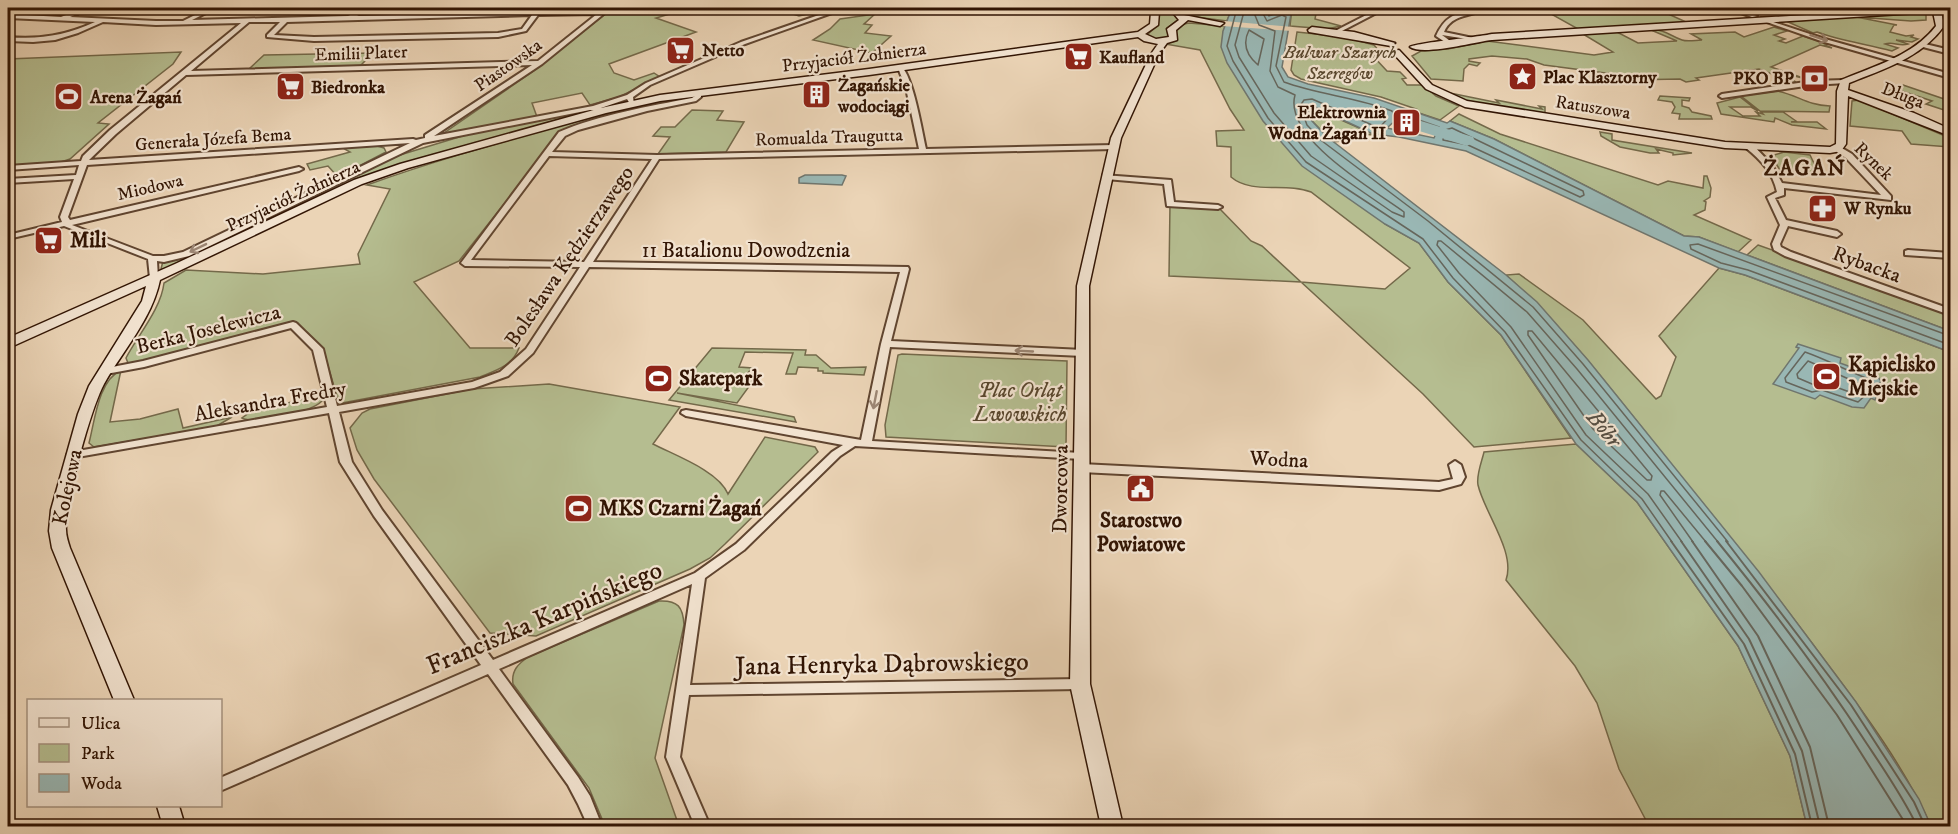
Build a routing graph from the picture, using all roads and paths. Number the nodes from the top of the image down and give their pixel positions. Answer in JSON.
{"nodes":[{"id":1,"x":88,"y":8,"type":"edge"},
{"id":2,"x":213,"y":8,"type":"edge"},
{"id":3,"x":368,"y":8,"type":"edge"},
{"id":4,"x":843,"y":8,"type":"edge"},
{"id":5,"x":1151,"y":8,"type":"edge"},
{"id":6,"x":1173,"y":8,"type":"edge"},
{"id":7,"x":1383,"y":8,"type":"edge"},
{"id":8,"x":1487,"y":8,"type":"edge"},
{"id":9,"x":1730,"y":8,"type":"edge"},
{"id":10,"x":1810,"y":8,"type":"edge"},
{"id":11,"x":1911,"y":8,"type":"edge"},
{"id":12,"x":1938,"y":8,"type":"edge"},
{"id":13,"x":604,"y":10,"type":"edge"},
{"id":14,"x":536,"y":14,"type":"junction"},
{"id":15,"x":1840,"y":14,"type":"junction"},
{"id":16,"x":1829,"y":15,"type":"junction"},
{"id":17,"x":8,"y":16,"type":"edge"},
{"id":18,"x":1754,"y":16,"type":"dead end"},
{"id":19,"x":1364,"y":18,"type":"junction"},
{"id":20,"x":62,"y":19,"type":"junction"},
{"id":21,"x":348,"y":19,"type":"junction"},
{"id":22,"x":1763,"y":19,"type":"junction"},
{"id":23,"x":285,"y":20,"type":"junction"},
{"id":24,"x":102,"y":21,"type":"junction"},
{"id":25,"x":247,"y":21,"type":"junction"},
{"id":26,"x":183,"y":23,"type":"junction"},
{"id":27,"x":1336,"y":32,"type":"junction"},
{"id":28,"x":1441,"y":33,"type":"junction"},
{"id":29,"x":1353,"y":35,"type":"junction"},
{"id":30,"x":8,"y":39,"type":"edge"},
{"id":31,"x":1471,"y":39,"type":"junction"},
{"id":32,"x":1151,"y":42,"type":"junction"},
{"id":33,"x":1451,"y":44,"type":"junction"},
{"id":34,"x":1395,"y":45,"type":"junction"},
{"id":35,"x":1921,"y":45,"type":"junction"},
{"id":36,"x":1413,"y":50,"type":"junction"},
{"id":37,"x":1950,"y":52,"type":"edge"},
{"id":38,"x":1896,"y":60,"type":"junction"},
{"id":39,"x":540,"y":63,"type":"junction"},
{"id":40,"x":901,"y":68,"type":"junction"},
{"id":41,"x":183,"y":73,"type":"junction"},
{"id":42,"x":1950,"y":76,"type":"edge"},
{"id":43,"x":1843,"y":86,"type":"junction"},
{"id":44,"x":1436,"y":90,"type":"junction"},
{"id":45,"x":698,"y":93,"type":"junction"},
{"id":46,"x":1722,"y":96,"type":"dead end"},
{"id":47,"x":631,"y":99,"type":"junction"},
{"id":48,"x":600,"y":109,"type":"junction"},
{"id":49,"x":1950,"y":134,"type":"edge"},
{"id":50,"x":421,"y":141,"type":"junction"},
{"id":51,"x":1749,"y":146,"type":"junction"},
{"id":52,"x":1114,"y":147,"type":"junction"},
{"id":53,"x":1837,"y":149,"type":"junction"},
{"id":54,"x":924,"y":150,"type":"junction"},
{"id":55,"x":546,"y":154,"type":"junction"},
{"id":56,"x":657,"y":157,"type":"junction"},
{"id":57,"x":82,"y":163,"type":"junction"},
{"id":58,"x":8,"y":168,"type":"edge"},
{"id":59,"x":299,"y":169,"type":"dead end"},
{"id":60,"x":77,"y":177,"type":"junction"},
{"id":61,"x":1106,"y":177,"type":"junction"},
{"id":62,"x":8,"y":181,"type":"edge"},
{"id":63,"x":1779,"y":185,"type":"junction"},
{"id":64,"x":1218,"y":207,"type":"dead end"},
{"id":65,"x":1782,"y":222,"type":"junction"},
{"id":66,"x":66,"y":223,"type":"junction"},
{"id":67,"x":1837,"y":234,"type":"dead end"},
{"id":68,"x":8,"y":237,"type":"edge"},
{"id":69,"x":1908,"y":253,"type":"dead end"},
{"id":70,"x":1950,"y":256,"type":"edge"},
{"id":71,"x":152,"y":258,"type":"junction"},
{"id":72,"x":587,"y":266,"type":"junction"},
{"id":73,"x":154,"y":278,"type":"junction"},
{"id":74,"x":1950,"y":312,"type":"edge"},
{"id":75,"x":8,"y":343,"type":"edge"},
{"id":76,"x":886,"y":344,"type":"junction"},
{"id":77,"x":1083,"y":353,"type":"junction"},
{"id":78,"x":106,"y":371,"type":"junction"},
{"id":79,"x":474,"y":385,"type":"joint"},
{"id":80,"x":332,"y":410,"type":"junction"},
{"id":81,"x":686,"y":413,"type":"dead end"},
{"id":82,"x":860,"y":443,"type":"junction"},
{"id":83,"x":72,"y":455,"type":"junction"},
{"id":84,"x":1081,"y":462,"type":"junction"},
{"id":85,"x":1455,"y":465,"type":"dead end"},
{"id":86,"x":699,"y":576,"type":"junction"},
{"id":87,"x":489,"y":667,"type":"junction"},
{"id":88,"x":1080,"y":684,"type":"junction"},
{"id":89,"x":684,"y":690,"type":"junction"},
{"id":90,"x":124,"y":699,"type":"edge"},
{"id":91,"x":222,"y":784,"type":"edge"},
{"id":92,"x":595,"y":826,"type":"edge"},
{"id":93,"x":702,"y":826,"type":"edge"},
{"id":94,"x":1112,"y":826,"type":"edge"}],
"edges":[{"from":1,"to":20,"type":"street"},
{"from":2,"to":26,"type":"street"},
{"from":3,"to":21,"type":"street"},
{"from":4,"to":47,"type":"street"},
{"from":5,"to":32,"type":"street"},
{"from":6,"to":32,"type":"street"},
{"from":7,"to":19,"type":"street"},
{"from":8,"to":28,"type":"street"},
{"from":9,"to":18,"type":"street"},
{"from":10,"to":16,"type":"street"},
{"from":11,"to":15,"type":"street"},
{"from":12,"to":15,"type":"street"},
{"from":12,"to":35,"type":"street"},
{"from":13,"to":14,"type":"street"},
{"from":13,"to":39,"type":"street","name":"Piastowska"},
{"from":14,"to":21,"type":"street"},
{"from":14,"to":23,"type":"street"},
{"from":15,"to":16,"type":"street"},
{"from":16,"to":22,"type":"street"},
{"from":17,"to":20,"type":"street"},
{"from":19,"to":27,"type":"street"},
{"from":19,"to":29,"type":"street"},
{"from":20,"to":24,"type":"street"},
{"from":21,"to":23,"type":"street"},
{"from":22,"to":31,"type":"street"},
{"from":22,"to":38,"type":"street","one_way":true},
{"from":23,"to":25,"type":"street"},
{"from":24,"to":26,"type":"street"},
{"from":24,"to":30,"type":"street"},
{"from":25,"to":26,"type":"street"},
{"from":25,"to":41,"type":"street"},
{"from":27,"to":29,"type":"street"},
{"from":27,"to":34,"type":"street"},
{"from":28,"to":31,"type":"street"},
{"from":28,"to":33,"type":"street"},
{"from":29,"to":34,"type":"street"},
{"from":31,"to":33,"type":"street"},
{"from":32,"to":40,"type":"street","name":"Przyjaciół Żołnierza"},
{"from":32,"to":52,"type":"street","name":"Dworcowa"},
{"from":33,"to":36,"type":"street"},
{"from":34,"to":36,"type":"street"},
{"from":34,"to":44,"type":"street","name":"Ratuszowa"},
{"from":35,"to":37,"type":"street"},
{"from":35,"to":38,"type":"street"},
{"from":36,"to":44,"type":"street","name":"Ratuszowa"},
{"from":38,"to":42,"type":"street"},
{"from":38,"to":43,"type":"street"},
{"from":39,"to":41,"type":"street","name":"Emilii Plater"},
{"from":39,"to":50,"type":"street","name":"Piastowska"},
{"from":40,"to":45,"type":"street","name":"Przyjaciół Żołnierza"},
{"from":40,"to":54,"type":"street"},
{"from":41,"to":57,"type":"street"},
{"from":43,"to":46,"type":"street"},
{"from":43,"to":49,"type":"street","name":"Długa"},
{"from":43,"to":53,"type":"street"},
{"from":44,"to":51,"type":"street","name":"Ratuszowa"},
{"from":45,"to":47,"type":"street","name":"Przyjaciół Żołnierza"},
{"from":45,"to":55,"type":"street"},
{"from":47,"to":48,"type":"street","name":"Przyjaciół Żołnierza"},
{"from":48,"to":50,"type":"street","name":"Przyjaciół Żołnierza"},
{"from":48,"to":73,"type":"street","name":"Przyjaciół Żołnierza"},
{"from":50,"to":57,"type":"street","name":"Generała Józefa Bema"},
{"from":50,"to":71,"type":"street","name":"Przyjaciół Żołnierza","one_way":true},
{"from":51,"to":53,"type":"street","name":"Rynek"},
{"from":51,"to":63,"type":"street"},
{"from":52,"to":54,"type":"street","name":"Romualda Traugutta"},
{"from":52,"to":61,"type":"street","name":"Dworcowa"},
{"from":53,"to":63,"type":"street","name":"Rynek"},
{"from":54,"to":56,"type":"street","name":"Romualda Traugutta"},
{"from":55,"to":56,"type":"street","name":"Romualda Traugutta"},
{"from":55,"to":72,"type":"street","name":"11 Batalionu Dowodzenia"},
{"from":56,"to":72,"type":"street","name":"Bolesława Kędzierzawego"},
{"from":57,"to":58,"type":"street","name":"Generała Józefa Bema"},
{"from":57,"to":60,"type":"street"},
{"from":59,"to":66,"type":"street","name":"Miodowa"},
{"from":60,"to":62,"type":"street"},
{"from":60,"to":66,"type":"street"},
{"from":61,"to":64,"type":"street"},
{"from":61,"to":77,"type":"street","name":"Dworcowa"},
{"from":63,"to":65,"type":"street"},
{"from":65,"to":67,"type":"street"},
{"from":65,"to":74,"type":"street","name":"Rybacka"},
{"from":66,"to":68,"type":"street","name":"Miodowa"},
{"from":66,"to":71,"type":"street"},
{"from":69,"to":70,"type":"street"},
{"from":71,"to":73,"type":"street"},
{"from":72,"to":76,"type":"street","name":"11 Batalionu Dowodzenia"},
{"from":72,"to":79,"type":"street","name":"Bolesława Kędzierzawego"},
{"from":73,"to":75,"type":"street","name":"Przyjaciół Żołnierza"},
{"from":73,"to":78,"type":"street","name":"Kolejowa"},
{"from":77,"to":76,"type":"street","one_way":true},
{"from":76,"to":82,"type":"street","one_way":true},
{"from":77,"to":84,"type":"street","name":"Dworcowa"},
{"from":78,"to":80,"type":"street","name":"Berka Joselewicza"},
{"from":78,"to":83,"type":"street","name":"Kolejowa"},
{"from":79,"to":80,"type":"street","name":"Aleksandra Fredry"},
{"from":80,"to":83,"type":"street","name":"Aleksandra Fredry"},
{"from":80,"to":87,"type":"street"},
{"from":81,"to":82,"type":"street"},
{"from":82,"to":84,"type":"street"},
{"from":82,"to":86,"type":"street","name":"Franciszka Karpińskiego"},
{"from":83,"to":90,"type":"street","name":"Kolejowa"},
{"from":84,"to":85,"type":"street","name":"Wodna"},
{"from":84,"to":88,"type":"street","name":"Dworcowa"},
{"from":86,"to":87,"type":"street","name":"Franciszka Karpińskiego"},
{"from":86,"to":89,"type":"street"},
{"from":87,"to":91,"type":"street","name":"Franciszka Karpińskiego"},
{"from":87,"to":92,"type":"street"},
{"from":88,"to":89,"type":"street","name":"Jana Henryka Dąbrowskiego"},
{"from":88,"to":94,"type":"street","name":"Dworcowa"},
{"from":89,"to":93,"type":"street"}]}
